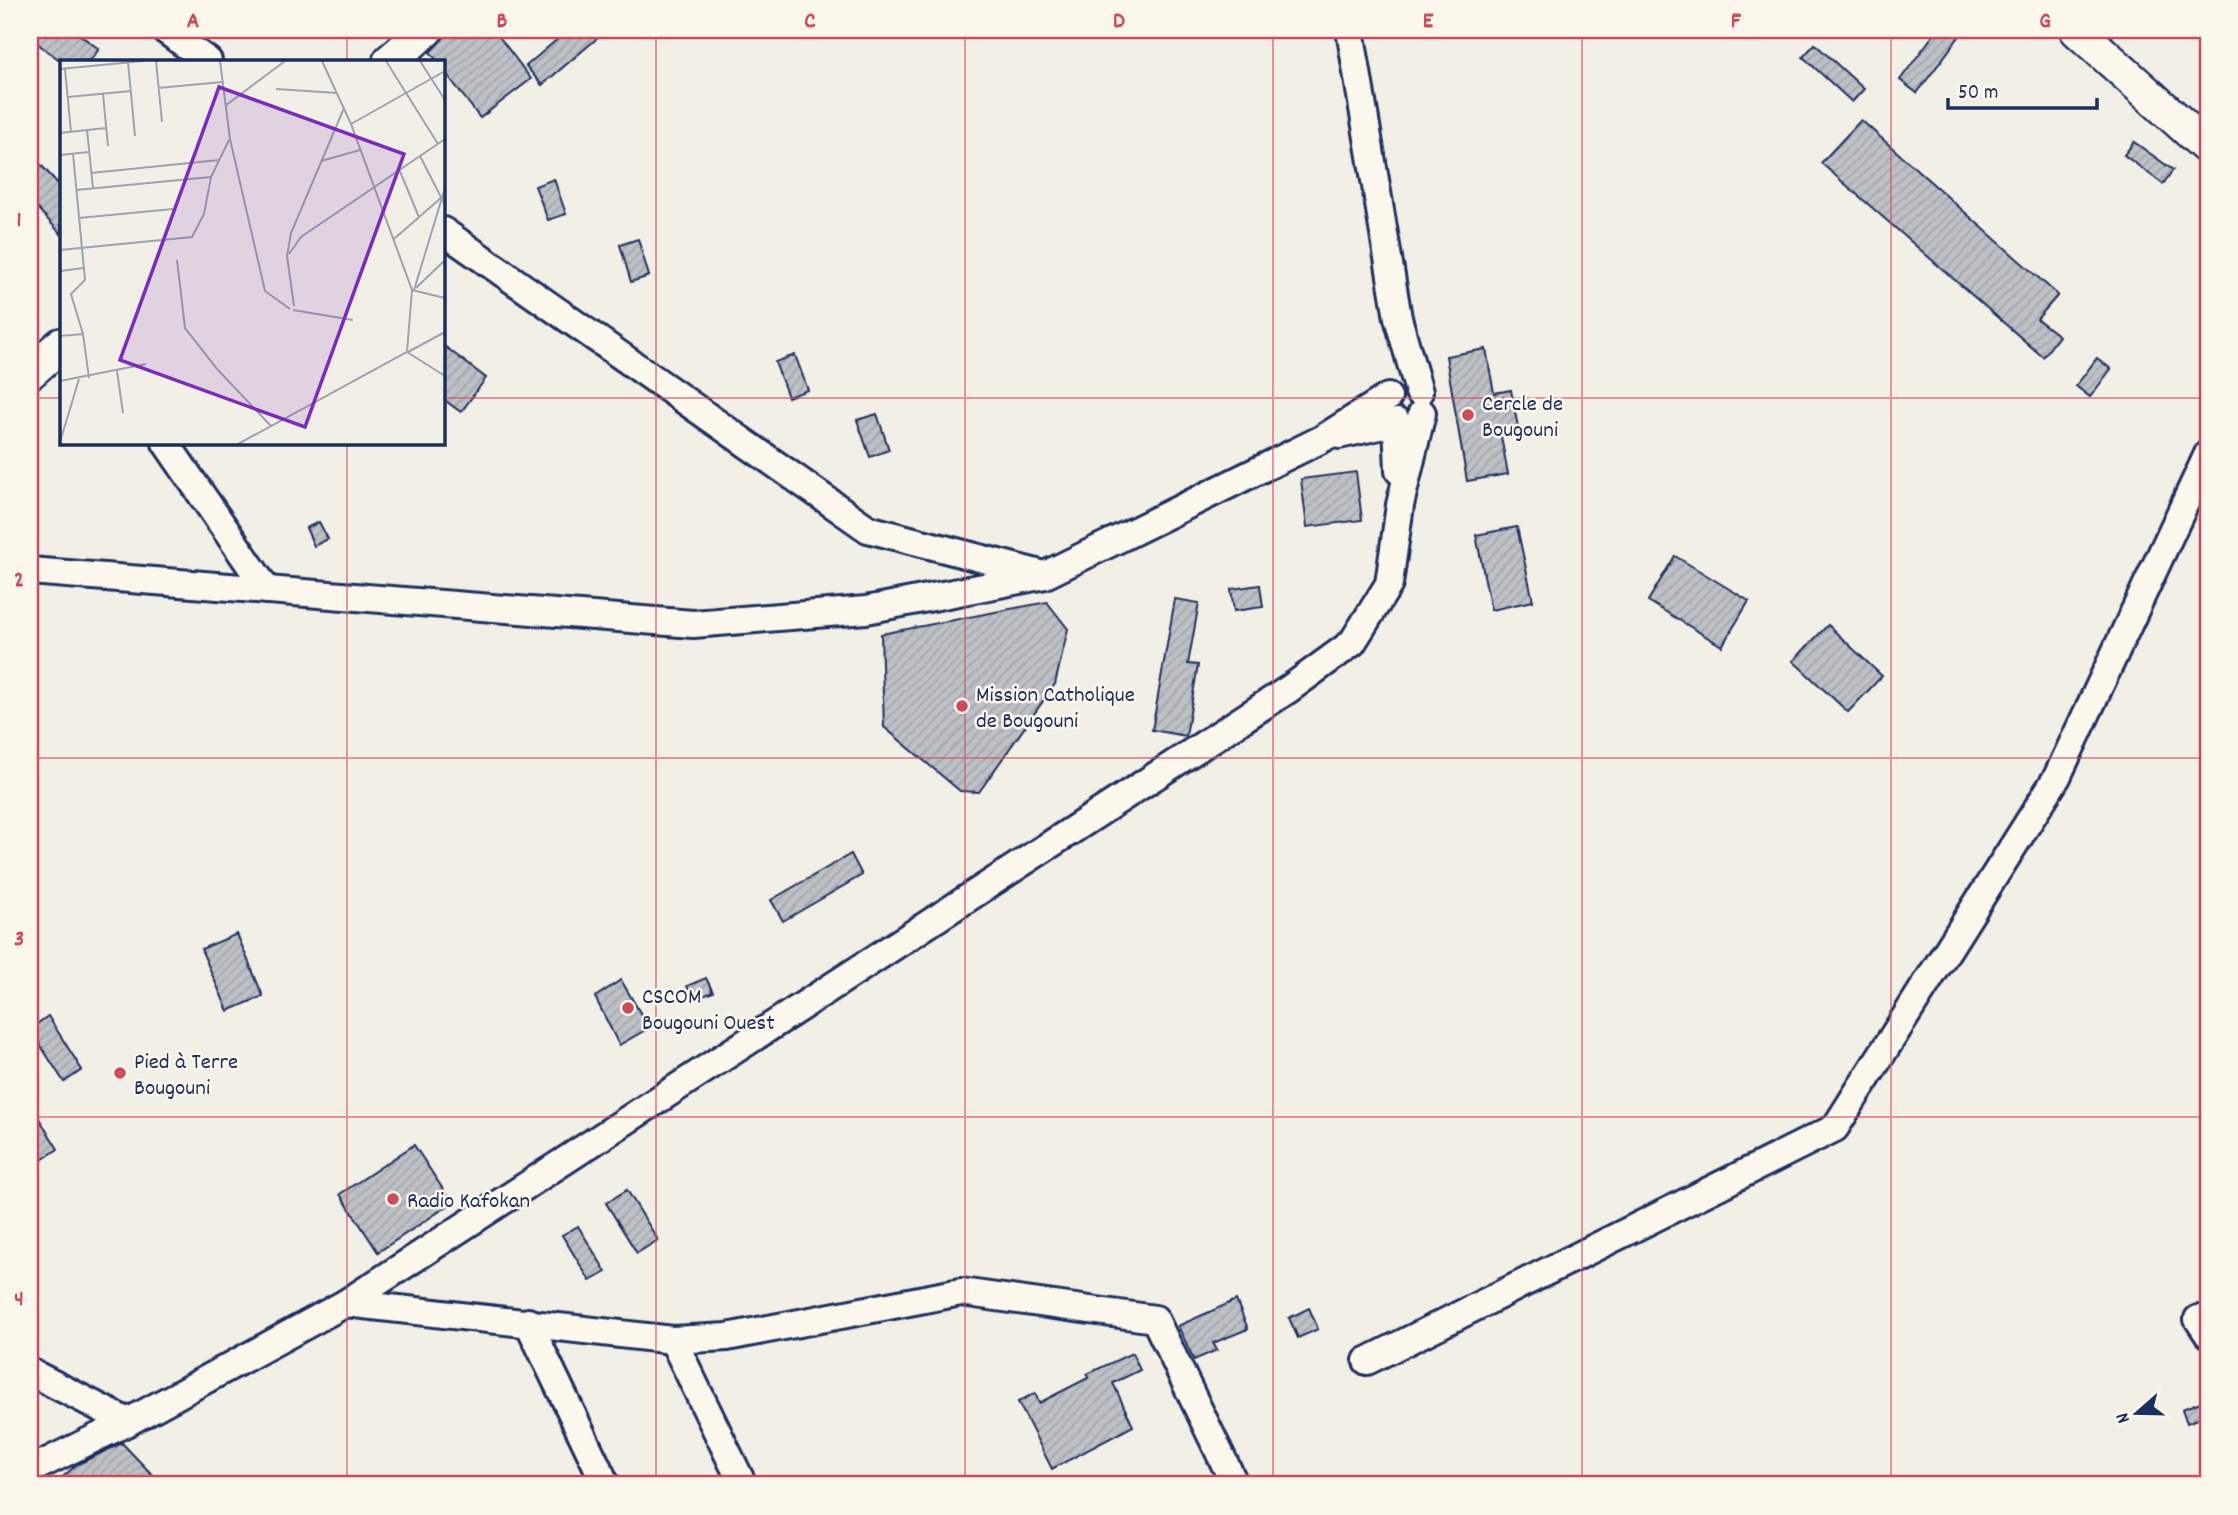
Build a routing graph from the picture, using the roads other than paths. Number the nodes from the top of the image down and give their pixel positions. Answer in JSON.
{"nodes":[{"id":1,"x":165,"y":30,"type":"edge"},
{"id":2,"x":426,"y":30,"type":"edge"},
{"id":3,"x":1350,"y":30,"type":"edge"},
{"id":4,"x":2077,"y":30,"type":"edge"},
{"id":5,"x":207,"y":60,"type":"edge"},
{"id":6,"x":391,"y":60,"type":"edge"},
{"id":7,"x":2208,"y":148,"type":"edge"},
{"id":8,"x":444,"y":231,"type":"edge"},
{"id":9,"x":1398,"y":318,"type":"junction"},
{"id":10,"x":60,"y":346,"type":"edge"},
{"id":11,"x":30,"y":372,"type":"edge"},
{"id":12,"x":1390,"y":394,"type":"junction"},
{"id":13,"x":1420,"y":403,"type":"junction"},
{"id":14,"x":1397,"y":422,"type":"junction"},
{"id":15,"x":1322,"y":439,"type":"junction"},
{"id":16,"x":167,"y":444,"type":"edge"},
{"id":17,"x":2208,"y":454,"type":"edge"},
{"id":18,"x":1400,"y":505,"type":"junction"},
{"id":19,"x":30,"y":571,"type":"edge"},
{"id":20,"x":1045,"y":575,"type":"junction"},
{"id":21,"x":267,"y":590,"type":"junction"},
{"id":22,"x":346,"y":1303,"type":"junction"},
{"id":23,"x":527,"y":1322,"type":"junction"},
{"id":24,"x":673,"y":1340,"type":"junction"},
{"id":25,"x":1367,"y":1361,"type":"dead end"},
{"id":26,"x":30,"y":1372,"type":"edge"},
{"id":27,"x":128,"y":1422,"type":"junction"},
{"id":28,"x":30,"y":1470,"type":"edge"},
{"id":29,"x":606,"y":1485,"type":"edge"},
{"id":30,"x":743,"y":1485,"type":"edge"},
{"id":31,"x":1235,"y":1485,"type":"edge"}],
"edges":[{"from":1,"to":5,"type":"street"},
{"from":2,"to":6,"type":"main road"},
{"from":3,"to":9,"type":"street"},
{"from":4,"to":7,"type":"main road"},
{"from":8,"to":20,"type":"street"},
{"from":9,"to":12,"type":"street"},
{"from":9,"to":13,"type":"street"},
{"from":10,"to":11,"type":"main road"},
{"from":12,"to":13,"type":"street"},
{"from":12,"to":14,"type":"street"},
{"from":12,"to":15,"type":"street"},
{"from":13,"to":14,"type":"street"},
{"from":13,"to":18,"type":"street"},
{"from":14,"to":15,"type":"street"},
{"from":14,"to":18,"type":"street"},
{"from":15,"to":20,"type":"street"},
{"from":16,"to":21,"type":"street"},
{"from":17,"to":25,"type":"street"},
{"from":18,"to":22,"type":"street"},
{"from":19,"to":21,"type":"street"},
{"from":20,"to":21,"type":"street"},
{"from":22,"to":23,"type":"street"},
{"from":22,"to":27,"type":"street"},
{"from":23,"to":24,"type":"street"},
{"from":23,"to":29,"type":"street"},
{"from":24,"to":30,"type":"street"},
{"from":24,"to":31,"type":"street"},
{"from":26,"to":27,"type":"street"},
{"from":27,"to":28,"type":"street"}]}
